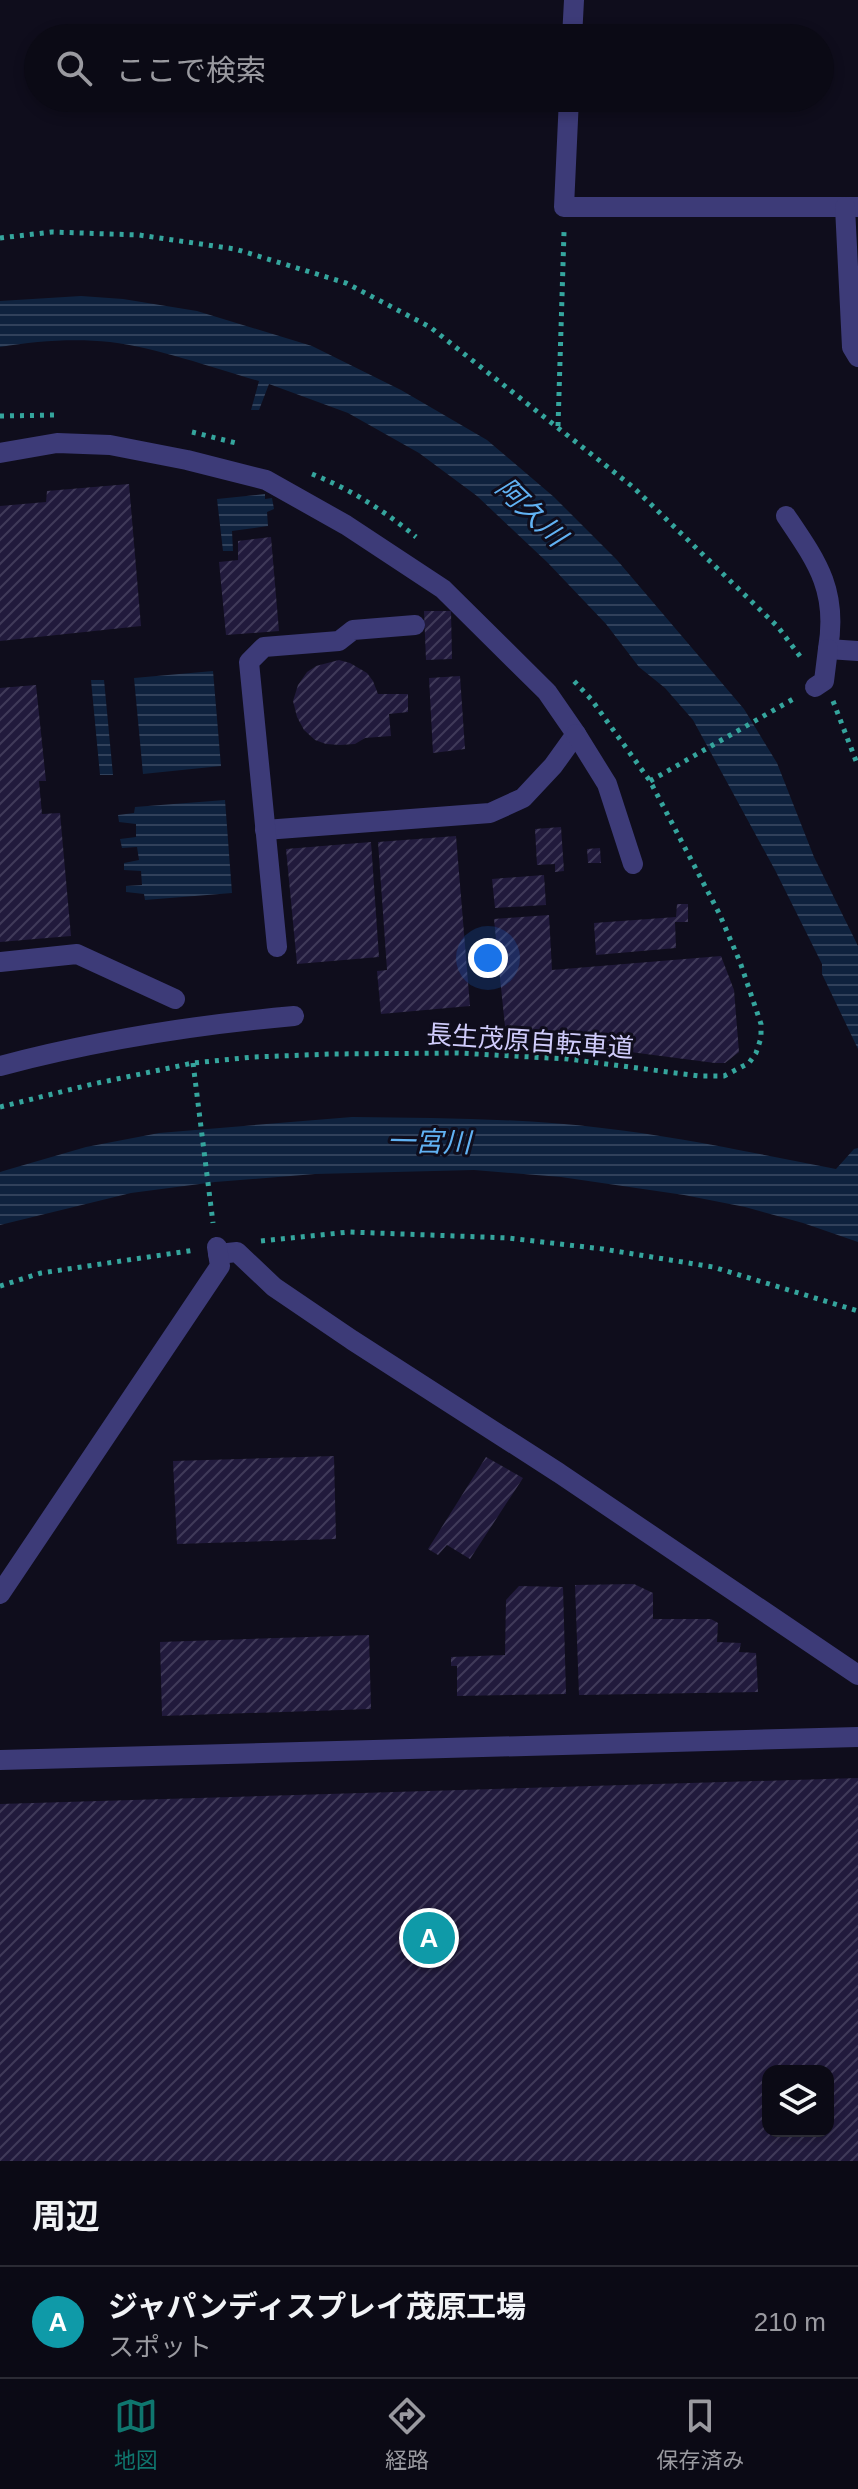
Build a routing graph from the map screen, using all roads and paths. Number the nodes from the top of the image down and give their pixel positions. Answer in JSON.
{"nodes":[{"id":1,"x":574,"y":0,"type":"edge"},
{"id":2,"x":573,"y":24,"type":"edge"},
{"id":3,"x":568,"y":112,"type":"edge"},
{"id":4,"x":564,"y":207,"type":"junction"},
{"id":5,"x":852,"y":207,"type":"edge"},
{"id":6,"x":0,"y":238,"type":"edge"},
{"id":7,"x":858,"y":357,"type":"edge"},
{"id":8,"x":557,"y":427,"type":"junction"},
{"id":9,"x":0,"y":453,"type":"edge"},
{"id":10,"x":786,"y":516,"type":"dead end"},
{"id":11,"x":415,"y":625,"type":"dead end"},
{"id":12,"x":828,"y":649,"type":"junction"},
{"id":13,"x":858,"y":651,"type":"edge"},
{"id":14,"x":820,"y":684,"type":"junction"},
{"id":15,"x":576,"y":734,"type":"junction"},
{"id":16,"x":858,"y":766,"type":"edge"},
{"id":17,"x":265,"y":830,"type":"junction"},
{"id":18,"x":633,"y":864,"type":"dead end"},
{"id":19,"x":277,"y":947,"type":"dead end"},
{"id":20,"x":0,"y":962,"type":"edge"},
{"id":21,"x":175,"y":999,"type":"dead end"},
{"id":22,"x":294,"y":1016,"type":"dead end"},
{"id":23,"x":0,"y":1066,"type":"edge"},
{"id":24,"x":194,"y":1066,"type":"junction"},
{"id":25,"x":0,"y":1107,"type":"edge"},
{"id":26,"x":260,"y":1241,"type":"dead end"},
{"id":27,"x":216,"y":1243,"type":"junction"},
{"id":28,"x":0,"y":1286,"type":"edge"},
{"id":29,"x":858,"y":1311,"type":"edge"},
{"id":30,"x":0,"y":1594,"type":"edge"},
{"id":31,"x":858,"y":1675,"type":"edge"},
{"id":32,"x":858,"y":1737,"type":"edge"},
{"id":33,"x":0,"y":1760,"type":"edge"}],
"edges":[{"from":1,"to":2,"type":"street"},
{"from":3,"to":4,"type":"street"},
{"from":4,"to":5,"type":"street"},
{"from":4,"to":8,"type":"path"},
{"from":5,"to":7,"type":"street"},
{"from":6,"to":8,"type":"path"},
{"from":8,"to":14,"type":"path"},
{"from":9,"to":15,"type":"street"},
{"from":10,"to":12,"type":"street"},
{"from":11,"to":17,"type":"street"},
{"from":12,"to":13,"type":"street"},
{"from":12,"to":14,"type":"street"},
{"from":14,"to":16,"type":"path"},
{"from":14,"to":24,"type":"path","name":"長生茂原自転車道"},
{"from":15,"to":17,"type":"street"},
{"from":15,"to":18,"type":"street"},
{"from":17,"to":19,"type":"street"},
{"from":20,"to":21,"type":"street"},
{"from":22,"to":23,"type":"street"},
{"from":24,"to":25,"type":"path","name":"長生茂原自転車道"},
{"from":24,"to":27,"type":"path"},
{"from":26,"to":29,"type":"path"},
{"from":27,"to":28,"type":"path"},
{"from":27,"to":30,"type":"street"},
{"from":27,"to":31,"type":"street"},
{"from":32,"to":33,"type":"street"}]}
